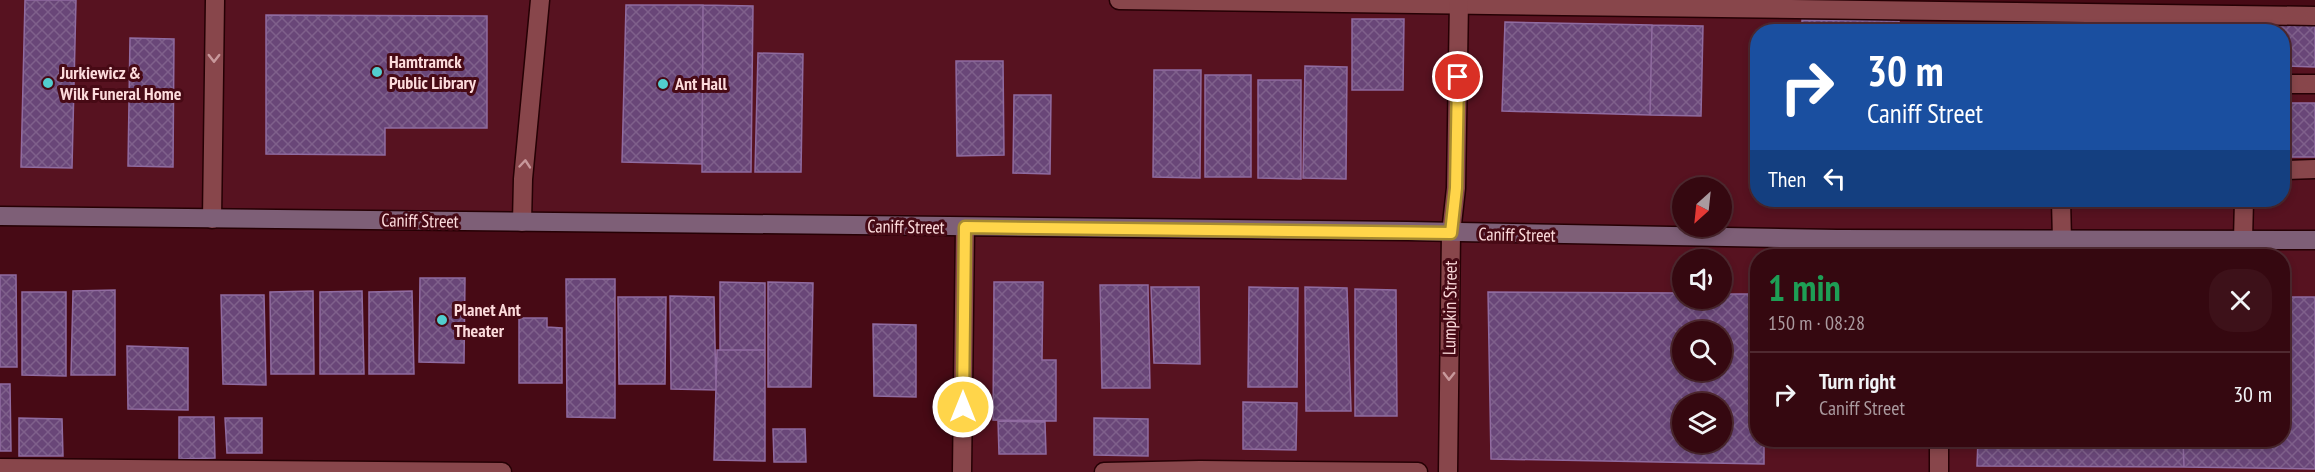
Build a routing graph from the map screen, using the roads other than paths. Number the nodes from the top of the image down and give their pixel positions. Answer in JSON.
{"nodes":[{"id":1,"x":214,"y":0,"type":"edge"},
{"id":2,"x":540,"y":0,"type":"edge"},
{"id":3,"x":1119,"y":0,"type":"edge"},
{"id":4,"x":1459,"y":2,"type":"edge"},
{"id":5,"x":2315,"y":16,"type":"edge"},
{"id":6,"x":2290,"y":84,"type":"edge"},
{"id":7,"x":2315,"y":84,"type":"edge"},
{"id":8,"x":2290,"y":170,"type":"edge"},
{"id":9,"x":2315,"y":170,"type":"edge"},
{"id":10,"x":2061,"y":207,"type":"edge"},
{"id":11,"x":2244,"y":207,"type":"edge"},
{"id":12,"x":0,"y":216,"type":"edge"},
{"id":13,"x":212,"y":219,"type":"junction"},
{"id":14,"x":522,"y":222,"type":"junction"},
{"id":15,"x":965,"y":227,"type":"junction"},
{"id":16,"x":1451,"y":233,"type":"junction"},
{"id":17,"x":2062,"y":240,"type":"junction"},
{"id":18,"x":2243,"y":240,"type":"junction"},
{"id":19,"x":2315,"y":240,"type":"edge"},
{"id":20,"x":1940,"y":248,"type":"edge"},
{"id":21,"x":1939,"y":447,"type":"edge"},
{"id":22,"x":0,"y":468,"type":"edge"},
{"id":23,"x":1200,"y":471,"type":"edge"},
{"id":24,"x":502,"y":472,"type":"edge"},
{"id":25,"x":962,"y":472,"type":"edge"},
{"id":26,"x":1104,"y":472,"type":"edge"},
{"id":27,"x":1418,"y":472,"type":"edge"},
{"id":28,"x":1448,"y":472,"type":"edge"},
{"id":29,"x":1939,"y":472,"type":"edge"}],
"edges":[{"from":1,"to":13,"type":"street","one_way":true},
{"from":14,"to":2,"type":"street","one_way":true},
{"from":3,"to":4,"type":"street"},
{"from":4,"to":5,"type":"street"},
{"from":4,"to":16,"type":"street","name":"Lumpkin Street"},
{"from":6,"to":7,"type":"street"},
{"from":8,"to":9,"type":"street"},
{"from":10,"to":17,"type":"street"},
{"from":11,"to":18,"type":"street"},
{"from":12,"to":13,"type":"street","name":"Caniff Street"},
{"from":13,"to":14,"type":"street","name":"Caniff Street"},
{"from":14,"to":15,"type":"street","name":"Caniff Street"},
{"from":15,"to":16,"type":"street","name":"Caniff Street"},
{"from":15,"to":25,"type":"street"},
{"from":16,"to":20,"type":"street","name":"Caniff Street"},
{"from":16,"to":28,"type":"street","name":"Lumpkin Street","one_way":true},
{"from":17,"to":18,"type":"street","name":"Caniff Street"},
{"from":17,"to":20,"type":"street","name":"Caniff Street"},
{"from":18,"to":19,"type":"street","name":"Caniff Street"},
{"from":21,"to":29,"type":"street"},
{"from":22,"to":24,"type":"street"},
{"from":23,"to":26,"type":"street"},
{"from":23,"to":27,"type":"street"}]}
